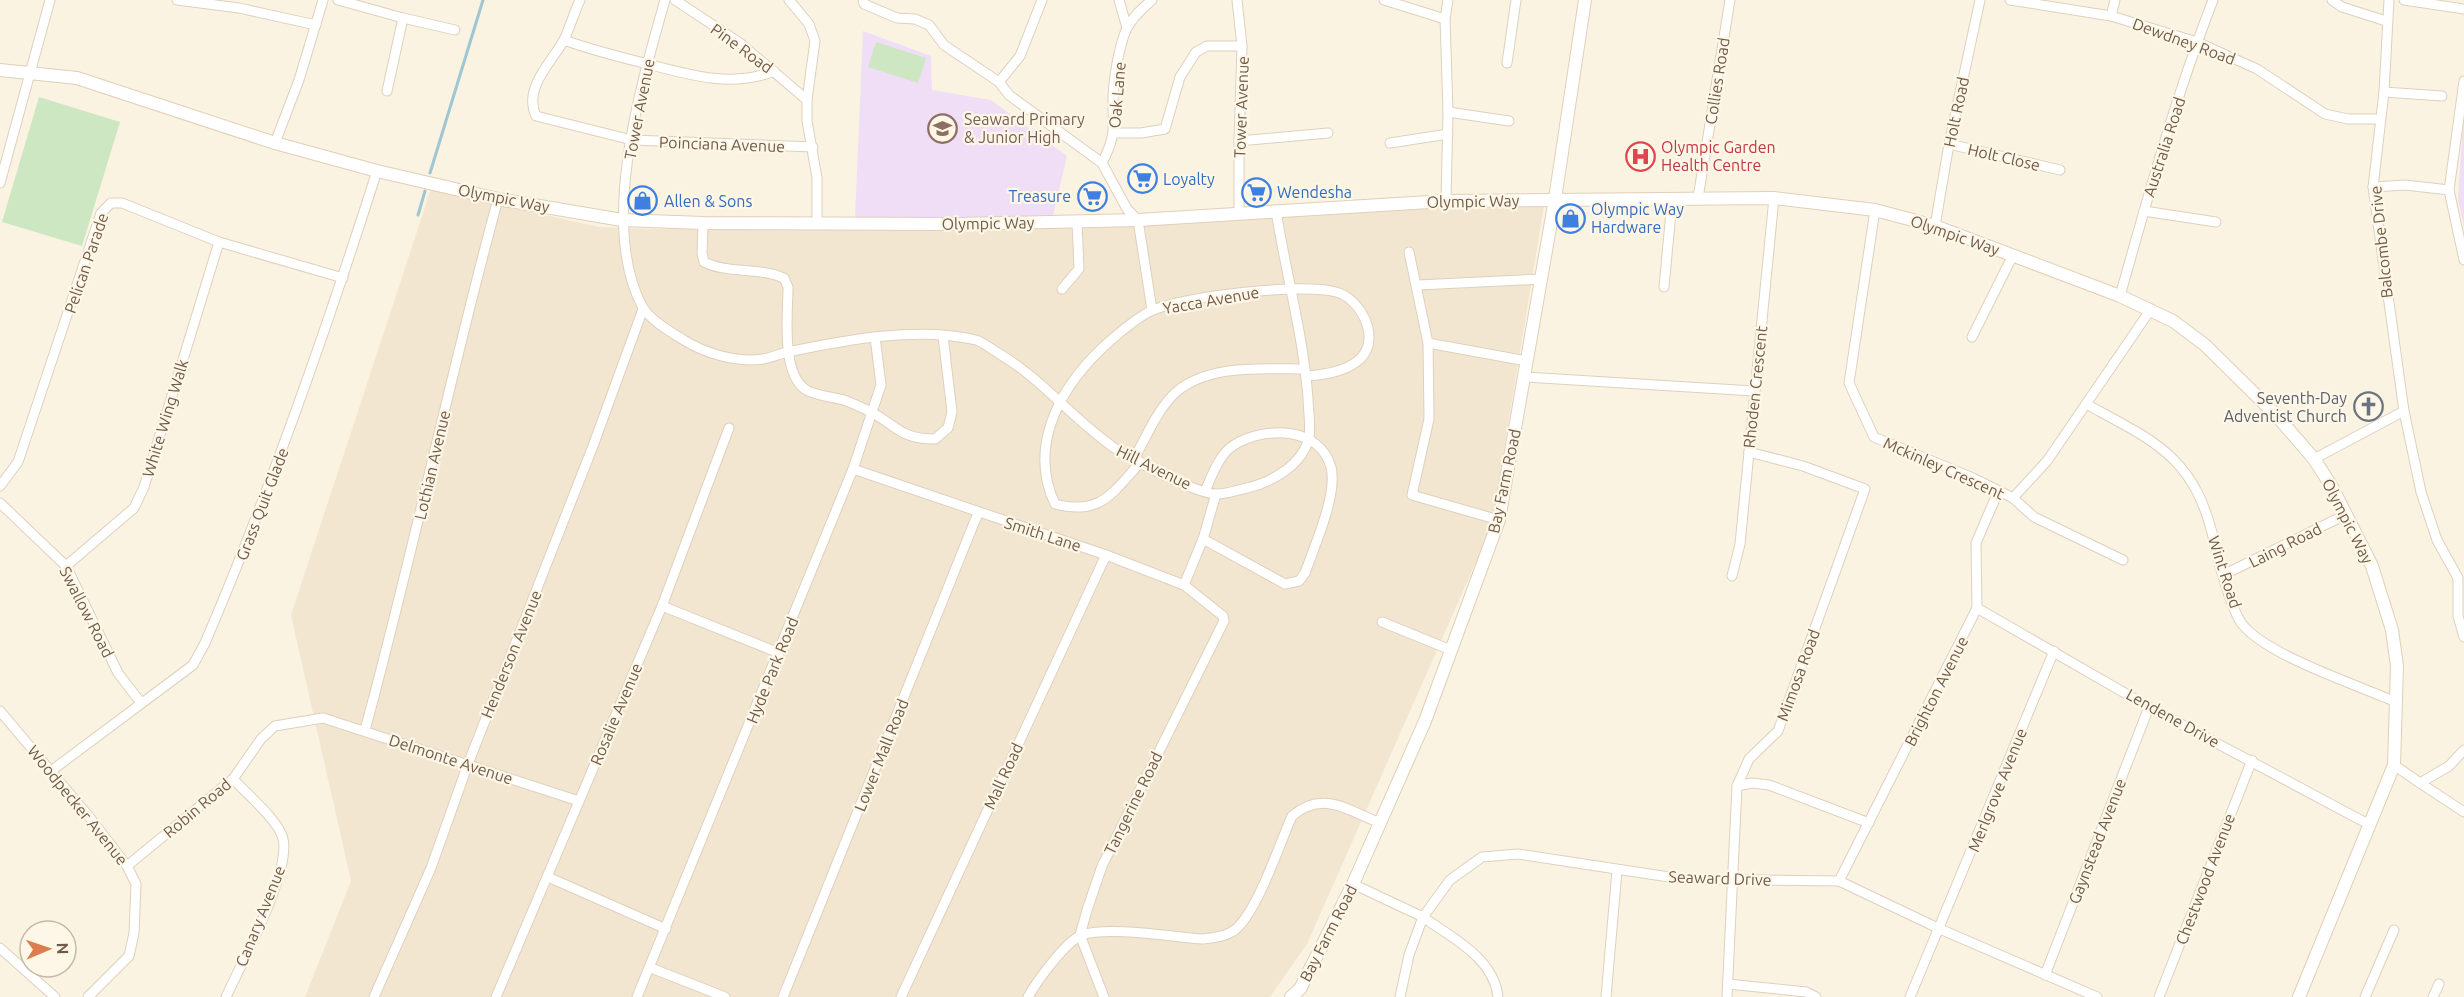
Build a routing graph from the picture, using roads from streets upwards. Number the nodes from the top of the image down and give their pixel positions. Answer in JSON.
{"nodes":[{"id":1,"x":51,"y":0,"type":"edge"},
{"id":2,"x":177,"y":0,"type":"edge"},
{"id":3,"x":323,"y":0,"type":"edge"},
{"id":4,"x":338,"y":0,"type":"edge"},
{"id":5,"x":580,"y":0,"type":"edge"},
{"id":6,"x":665,"y":0,"type":"edge"},
{"id":7,"x":675,"y":0,"type":"edge"},
{"id":8,"x":789,"y":0,"type":"edge"},
{"id":9,"x":863,"y":0,"type":"edge"},
{"id":10,"x":1042,"y":0,"type":"edge"},
{"id":11,"x":1119,"y":0,"type":"edge"},
{"id":12,"x":1152,"y":0,"type":"edge"},
{"id":13,"x":1237,"y":0,"type":"edge"},
{"id":14,"x":1384,"y":0,"type":"edge"},
{"id":15,"x":1448,"y":0,"type":"edge"},
{"id":16,"x":1516,"y":0,"type":"edge"},
{"id":17,"x":1582,"y":0,"type":"edge"},
{"id":18,"x":1730,"y":0,"type":"edge"},
{"id":19,"x":1980,"y":0,"type":"edge"},
{"id":20,"x":2011,"y":0,"type":"edge"},
{"id":21,"x":2115,"y":0,"type":"edge"},
{"id":22,"x":2213,"y":0,"type":"edge"},
{"id":23,"x":2332,"y":0,"type":"edge"},
{"id":24,"x":2389,"y":0,"type":"edge"},
{"id":25,"x":2404,"y":0,"type":"edge"},
{"id":26,"x":2464,"y":9,"type":"edge"},
{"id":27,"x":2111,"y":16,"type":"junction"},
{"id":28,"x":403,"y":18,"type":"junction"},
{"id":29,"x":1444,"y":20,"type":"junction"},
{"id":30,"x":2386,"y":21,"type":"junction"},
{"id":31,"x":316,"y":25,"type":"junction"},
{"id":32,"x":1127,"y":28,"type":"junction"},
{"id":33,"x":455,"y":30,"type":"dead end"},
{"id":34,"x":564,"y":40,"type":"junction"},
{"id":35,"x":2197,"y":42,"type":"junction"},
{"id":36,"x":1242,"y":46,"type":"junction"},
{"id":37,"x":1507,"y":63,"type":"dead end"},
{"id":38,"x":647,"y":64,"type":"junction"},
{"id":39,"x":0,"y":70,"type":"edge"},
{"id":40,"x":774,"y":71,"type":"junction"},
{"id":41,"x":31,"y":72,"type":"junction"},
{"id":42,"x":2464,"y":81,"type":"edge"},
{"id":43,"x":999,"y":82,"type":"junction"},
{"id":44,"x":387,"y":91,"type":"dead end"},
{"id":45,"x":2384,"y":92,"type":"junction"},
{"id":46,"x":2442,"y":96,"type":"dead end"},
{"id":47,"x":807,"y":100,"type":"junction"},
{"id":48,"x":1448,"y":111,"type":"junction"},
{"id":49,"x":2380,"y":119,"type":"junction"},
{"id":50,"x":1509,"y":121,"type":"dead end"},
{"id":51,"x":1114,"y":133,"type":"junction"},
{"id":52,"x":1328,"y":133,"type":"dead end"},
{"id":53,"x":1448,"y":134,"type":"junction"},
{"id":54,"x":632,"y":140,"type":"junction"},
{"id":55,"x":1239,"y":141,"type":"junction"},
{"id":56,"x":275,"y":143,"type":"junction"},
{"id":57,"x":1390,"y":143,"type":"dead end"},
{"id":58,"x":1949,"y":144,"type":"junction"},
{"id":59,"x":813,"y":147,"type":"junction"},
{"id":60,"x":1102,"y":163,"type":"junction"},
{"id":61,"x":2060,"y":170,"type":"dead end"},
{"id":62,"x":377,"y":171,"type":"junction"},
{"id":63,"x":0,"y":183,"type":"edge"},
{"id":64,"x":2373,"y":187,"type":"junction"},
{"id":65,"x":2449,"y":190,"type":"junction"},
{"id":66,"x":1698,"y":198,"type":"junction"},
{"id":67,"x":1774,"y":198,"type":"junction"},
{"id":68,"x":498,"y":199,"type":"junction"},
{"id":69,"x":1555,"y":199,"type":"junction"},
{"id":70,"x":1446,"y":201,"type":"junction"},
{"id":71,"x":1672,"y":201,"type":"junction"},
{"id":72,"x":1875,"y":210,"type":"junction"},
{"id":73,"x":1276,"y":211,"type":"junction"},
{"id":74,"x":2144,"y":211,"type":"junction"},
{"id":75,"x":1239,"y":214,"type":"junction"},
{"id":76,"x":622,"y":220,"type":"junction"},
{"id":77,"x":1138,"y":220,"type":"junction"},
{"id":78,"x":1077,"y":222,"type":"junction"},
{"id":79,"x":2216,"y":222,"type":"dead end"},
{"id":80,"x":704,"y":223,"type":"junction"},
{"id":81,"x":818,"y":224,"type":"junction"},
{"id":82,"x":1935,"y":226,"type":"junction"},
{"id":83,"x":219,"y":242,"type":"junction"},
{"id":84,"x":1409,"y":252,"type":"dead end"},
{"id":85,"x":2013,"y":255,"type":"junction"},
{"id":86,"x":2464,"y":260,"type":"edge"},
{"id":87,"x":343,"y":278,"type":"junction"},
{"id":88,"x":1542,"y":279,"type":"junction"},
{"id":89,"x":1418,"y":285,"type":"junction"},
{"id":90,"x":1664,"y":287,"type":"dead end"},
{"id":91,"x":1291,"y":288,"type":"junction"},
{"id":92,"x":1062,"y":289,"type":"dead end"},
{"id":93,"x":2120,"y":296,"type":"junction"},
{"id":94,"x":643,"y":309,"type":"junction"},
{"id":95,"x":2151,"y":309,"type":"junction"},
{"id":96,"x":1152,"y":310,"type":"junction"},
{"id":97,"x":943,"y":336,"type":"junction"},
{"id":98,"x":875,"y":337,"type":"junction"},
{"id":99,"x":1972,"y":337,"type":"dead end"},
{"id":100,"x":1428,"y":343,"type":"junction"},
{"id":101,"x":786,"y":353,"type":"junction"},
{"id":102,"x":1527,"y":361,"type":"junction"},
{"id":103,"x":1305,"y":373,"type":"junction"},
{"id":104,"x":1525,"y":377,"type":"junction"},
{"id":105,"x":1754,"y":392,"type":"junction"},
{"id":106,"x":1060,"y":400,"type":"junction"},
{"id":107,"x":2086,"y":404,"type":"junction"},
{"id":108,"x":2404,"y":411,"type":"junction"},
{"id":109,"x":872,"y":413,"type":"junction"},
{"id":110,"x":729,"y":428,"type":"dead end"},
{"id":111,"x":1309,"y":437,"type":"junction"},
{"id":112,"x":1749,"y":452,"type":"junction"},
{"id":113,"x":2314,"y":459,"type":"junction"},
{"id":114,"x":1137,"y":461,"type":"junction"},
{"id":115,"x":853,"y":469,"type":"junction"},
{"id":116,"x":0,"y":486,"type":"edge"},
{"id":117,"x":1205,"y":491,"type":"junction"},
{"id":118,"x":1998,"y":492,"type":"junction"},
{"id":119,"x":1216,"y":494,"type":"junction"},
{"id":120,"x":2013,"y":498,"type":"junction"},
{"id":121,"x":0,"y":503,"type":"edge"},
{"id":122,"x":978,"y":513,"type":"junction"},
{"id":123,"x":2347,"y":514,"type":"junction"},
{"id":124,"x":1499,"y":520,"type":"junction"},
{"id":125,"x":1203,"y":539,"type":"junction"},
{"id":126,"x":1106,"y":555,"type":"junction"},
{"id":127,"x":2123,"y":560,"type":"dead end"},
{"id":128,"x":66,"y":566,"type":"junction"},
{"id":129,"x":2223,"y":575,"type":"junction"},
{"id":130,"x":1732,"y":576,"type":"dead end"},
{"id":131,"x":2461,"y":577,"type":"edge"},
{"id":132,"x":1184,"y":585,"type":"junction"},
{"id":133,"x":662,"y":606,"type":"junction"},
{"id":134,"x":1977,"y":608,"type":"junction"},
{"id":135,"x":1223,"y":616,"type":"joint"},
{"id":136,"x":1382,"y":622,"type":"dead end"},
{"id":137,"x":2464,"y":637,"type":"edge"},
{"id":138,"x":1451,"y":650,"type":"junction"},
{"id":139,"x":2054,"y":651,"type":"junction"},
{"id":140,"x":780,"y":653,"type":"junction"},
{"id":141,"x":2396,"y":702,"type":"junction"},
{"id":142,"x":141,"y":703,"type":"junction"},
{"id":143,"x":2150,"y":706,"type":"junction"},
{"id":144,"x":0,"y":711,"type":"edge"},
{"id":145,"x":323,"y":718,"type":"joint"},
{"id":146,"x":365,"y":730,"type":"junction"},
{"id":147,"x":2464,"y":750,"type":"edge"},
{"id":148,"x":2252,"y":760,"type":"junction"},
{"id":149,"x":468,"y":764,"type":"junction"},
{"id":150,"x":2394,"y":765,"type":"junction"},
{"id":151,"x":51,"y":771,"type":"junction"},
{"id":152,"x":233,"y":779,"type":"junction"},
{"id":153,"x":2420,"y":783,"type":"junction"},
{"id":154,"x":1737,"y":786,"type":"junction"},
{"id":155,"x":579,"y":801,"type":"junction"},
{"id":156,"x":2464,"y":812,"type":"edge"},
{"id":157,"x":1380,"y":823,"type":"junction"},
{"id":158,"x":1869,"y":823,"type":"junction"},
{"id":159,"x":2370,"y":825,"type":"junction"},
{"id":160,"x":127,"y":866,"type":"junction"},
{"id":161,"x":1617,"y":871,"type":"junction"},
{"id":162,"x":548,"y":878,"type":"junction"},
{"id":163,"x":1733,"y":879,"type":"junction"},
{"id":164,"x":1839,"y":881,"type":"junction"},
{"id":165,"x":1353,"y":884,"type":"junction"},
{"id":166,"x":1423,"y":917,"type":"junction"},
{"id":167,"x":666,"y":929,"type":"junction"},
{"id":168,"x":1940,"y":929,"type":"junction"},
{"id":169,"x":2394,"y":930,"type":"dead end"},
{"id":170,"x":1080,"y":935,"type":"junction"},
{"id":171,"x":0,"y":948,"type":"edge"},
{"id":172,"x":651,"y":968,"type":"junction"},
{"id":173,"x":2045,"y":975,"type":"junction"},
{"id":174,"x":1728,"y":984,"type":"junction"},
{"id":175,"x":2439,"y":984,"type":"dead end"},
{"id":176,"x":55,"y":997,"type":"edge"},
{"id":177,"x":88,"y":997,"type":"edge"},
{"id":178,"x":226,"y":997,"type":"edge"},
{"id":179,"x":374,"y":997,"type":"edge"},
{"id":180,"x":496,"y":997,"type":"edge"},
{"id":181,"x":638,"y":997,"type":"edge"},
{"id":182,"x":725,"y":997,"type":"edge"},
{"id":183,"x":783,"y":997,"type":"edge"},
{"id":184,"x":900,"y":997,"type":"edge"},
{"id":185,"x":1028,"y":997,"type":"edge"},
{"id":186,"x":1104,"y":997,"type":"edge"},
{"id":187,"x":1291,"y":997,"type":"edge"},
{"id":188,"x":1400,"y":997,"type":"edge"},
{"id":189,"x":1498,"y":997,"type":"edge"},
{"id":190,"x":1606,"y":997,"type":"edge"},
{"id":191,"x":1727,"y":997,"type":"edge"},
{"id":192,"x":1816,"y":997,"type":"edge"},
{"id":193,"x":1910,"y":997,"type":"edge"},
{"id":194,"x":2097,"y":997,"type":"edge"},
{"id":195,"x":2159,"y":997,"type":"edge"},
{"id":196,"x":2299,"y":997,"type":"edge"},
{"id":197,"x":2365,"y":997,"type":"edge"},
{"id":198,"x":2433,"y":997,"type":"edge"}],
"edges":[{"from":1,"to":41,"type":"street"},
{"from":2,"to":31,"type":"street"},
{"from":3,"to":31,"type":"street"},
{"from":4,"to":28,"type":"street"},
{"from":5,"to":34,"type":"street"},
{"from":6,"to":38,"type":"street","name":"Tower Avenue"},
{"from":7,"to":40,"type":"street","name":"Pine Road"},
{"from":8,"to":47,"type":"street"},
{"from":9,"to":43,"type":"street"},
{"from":10,"to":43,"type":"street"},
{"from":11,"to":32,"type":"street"},
{"from":12,"to":32,"type":"street","name":"Oak Lane"},
{"from":13,"to":36,"type":"street","name":"Tower Avenue"},
{"from":14,"to":29,"type":"street"},
{"from":15,"to":29,"type":"street"},
{"from":16,"to":37,"type":"street"},
{"from":17,"to":69,"type":"street","name":"Bay Farm Road"},
{"from":18,"to":66,"type":"street","name":"Collies Road"},
{"from":19,"to":58,"type":"street","name":"Holt Road"},
{"from":20,"to":27,"type":"street","name":"Dewdney Road"},
{"from":21,"to":27,"type":"street"},
{"from":22,"to":35,"type":"street","name":"Australia Road"},
{"from":23,"to":30,"type":"street"},
{"from":24,"to":30,"type":"street","name":"Balcombe Drive"},
{"from":25,"to":26,"type":"street"},
{"from":27,"to":35,"type":"street","name":"Dewdney Road"},
{"from":28,"to":33,"type":"street"},
{"from":28,"to":44,"type":"street"},
{"from":29,"to":48,"type":"street"},
{"from":30,"to":45,"type":"street","name":"Balcombe Drive"},
{"from":31,"to":56,"type":"street"},
{"from":32,"to":51,"type":"street","name":"Oak Lane"},
{"from":34,"to":38,"type":"street"},
{"from":34,"to":54,"type":"street","name":"Poinciana Avenue"},
{"from":35,"to":49,"type":"street","name":"Dewdney Road"},
{"from":35,"to":74,"type":"street","name":"Australia Road"},
{"from":36,"to":51,"type":"street"},
{"from":36,"to":55,"type":"street","name":"Tower Avenue"},
{"from":38,"to":40,"type":"street"},
{"from":38,"to":54,"type":"street","name":"Tower Avenue"},
{"from":39,"to":41,"type":"street","name":"Olympic Way"},
{"from":40,"to":47,"type":"street","name":"Pine Road"},
{"from":41,"to":56,"type":"street","name":"Olympic Way"},
{"from":41,"to":63,"type":"street"},
{"from":42,"to":65,"type":"street"},
{"from":43,"to":60,"type":"street"},
{"from":45,"to":46,"type":"street"},
{"from":45,"to":49,"type":"street","name":"Balcombe Drive"},
{"from":47,"to":59,"type":"street"},
{"from":48,"to":50,"type":"street"},
{"from":48,"to":53,"type":"street"},
{"from":49,"to":64,"type":"street","name":"Balcombe Drive"},
{"from":51,"to":60,"type":"street","name":"Oak Lane"},
{"from":52,"to":55,"type":"street"},
{"from":53,"to":57,"type":"street"},
{"from":53,"to":70,"type":"street"},
{"from":54,"to":59,"type":"street","name":"Poinciana Avenue"},
{"from":54,"to":76,"type":"street","name":"Tower Avenue"},
{"from":55,"to":75,"type":"street","name":"Tower Avenue"},
{"from":56,"to":62,"type":"street","name":"Olympic Way"},
{"from":58,"to":61,"type":"street","name":"Holt Close"},
{"from":58,"to":82,"type":"street","name":"Holt Road"},
{"from":59,"to":81,"type":"street"},
{"from":60,"to":77,"type":"street"},
{"from":62,"to":68,"type":"street","name":"Olympic Way"},
{"from":62,"to":87,"type":"street","name":"Grass Quit Glade"},
{"from":64,"to":65,"type":"street"},
{"from":64,"to":108,"type":"street","name":"Balcombe Drive"},
{"from":65,"to":86,"type":"street"},
{"from":66,"to":67,"type":"street","name":"Olympic Way"},
{"from":66,"to":71,"type":"street","name":"Olympic Way"},
{"from":67,"to":72,"type":"street","name":"Olympic Way"},
{"from":67,"to":105,"type":"street","name":"Rhoden Crescent"},
{"from":68,"to":76,"type":"street","name":"Olympic Way"},
{"from":68,"to":146,"type":"street","name":"Lothian Avenue"},
{"from":69,"to":70,"type":"street","name":"Olympic Way"},
{"from":69,"to":71,"type":"street","name":"Olympic Way"},
{"from":69,"to":88,"type":"street","name":"Bay Farm Road"},
{"from":70,"to":73,"type":"street","name":"Olympic Way"},
{"from":71,"to":90,"type":"street"},
{"from":72,"to":82,"type":"street","name":"Olympic Way"},
{"from":72,"to":118,"type":"street","name":"Mckinley Crescent"},
{"from":73,"to":75,"type":"street","name":"Olympic Way"},
{"from":73,"to":91,"type":"street"},
{"from":74,"to":79,"type":"street"},
{"from":74,"to":93,"type":"street","name":"Australia Road"},
{"from":75,"to":77,"type":"street","name":"Olympic Way"},
{"from":76,"to":80,"type":"street","name":"Olympic Way"},
{"from":76,"to":94,"type":"street"},
{"from":77,"to":78,"type":"street","name":"Olympic Way"},
{"from":77,"to":96,"type":"street"},
{"from":78,"to":81,"type":"street","name":"Olympic Way"},
{"from":78,"to":92,"type":"street"},
{"from":80,"to":81,"type":"street","name":"Olympic Way"},
{"from":80,"to":101,"type":"street"},
{"from":82,"to":85,"type":"street","name":"Olympic Way"},
{"from":83,"to":87,"type":"street","name":"Pelican Parade"},
{"from":83,"to":116,"type":"street","name":"Pelican Parade"},
{"from":83,"to":128,"type":"street","name":"White Wing Walk"},
{"from":84,"to":89,"type":"street"},
{"from":85,"to":93,"type":"street","name":"Olympic Way"},
{"from":85,"to":99,"type":"street"},
{"from":87,"to":142,"type":"street","name":"Grass Quit Glade"},
{"from":88,"to":89,"type":"street"},
{"from":88,"to":102,"type":"street","name":"Bay Farm Road"},
{"from":89,"to":100,"type":"street"},
{"from":91,"to":96,"type":"street","name":"Yacca Avenue"},
{"from":91,"to":103,"type":"street"},
{"from":91,"to":103,"type":"street","name":"Yacca Avenue"},
{"from":93,"to":95,"type":"street","name":"Olympic Way"},
{"from":94,"to":101,"type":"street","name":"Hill Avenue"},
{"from":94,"to":149,"type":"street","name":"Henderson Avenue"},
{"from":95,"to":107,"type":"street","name":"Mckinley Crescent"},
{"from":95,"to":113,"type":"street","name":"Olympic Way"},
{"from":96,"to":106,"type":"street","name":"Yacca Avenue"},
{"from":97,"to":98,"type":"street","name":"Hill Avenue"},
{"from":97,"to":106,"type":"street","name":"Hill Avenue"},
{"from":97,"to":109,"type":"street"},
{"from":98,"to":101,"type":"street","name":"Hill Avenue"},
{"from":98,"to":109,"type":"street","name":"Hyde Park Road"},
{"from":100,"to":102,"type":"street"},
{"from":100,"to":124,"type":"street"},
{"from":101,"to":109,"type":"street"},
{"from":102,"to":104,"type":"street","name":"Bay Farm Road"},
{"from":103,"to":111,"type":"street"},
{"from":103,"to":114,"type":"street","name":"Yacca Avenue"},
{"from":104,"to":105,"type":"street"},
{"from":104,"to":124,"type":"street","name":"Bay Farm Road"},
{"from":105,"to":112,"type":"street","name":"Rhoden Crescent"},
{"from":106,"to":114,"type":"street","name":"Hill Avenue"},
{"from":106,"to":114,"type":"street","name":"Yacca Avenue"},
{"from":107,"to":120,"type":"street","name":"Mckinley Crescent"},
{"from":107,"to":129,"type":"street","name":"Wint Road"},
{"from":108,"to":113,"type":"street"},
{"from":108,"to":131,"type":"street","name":"Balcombe Drive"},
{"from":109,"to":115,"type":"street","name":"Hyde Park Road"},
{"from":110,"to":133,"type":"street","name":"Rosalie Avenue"},
{"from":111,"to":117,"type":"street"},
{"from":111,"to":119,"type":"street","name":"Hill Avenue"},
{"from":111,"to":125,"type":"street"},
{"from":112,"to":130,"type":"street","name":"Rhoden Crescent"},
{"from":112,"to":154,"type":"street","name":"Mimosa Road"},
{"from":113,"to":123,"type":"street","name":"Olympic Way"},
{"from":114,"to":117,"type":"street","name":"Hill Avenue"},
{"from":115,"to":122,"type":"street","name":"Smith Lane"},
{"from":115,"to":140,"type":"street","name":"Hyde Park Road"},
{"from":117,"to":119,"type":"street","name":"Hill Avenue"},
{"from":118,"to":120,"type":"street","name":"Mckinley Crescent"},
{"from":118,"to":134,"type":"street","name":"Brighton Avenue"},
{"from":119,"to":125,"type":"street"},
{"from":120,"to":127,"type":"street"},
{"from":121,"to":128,"type":"street","name":"Swallow Road"},
{"from":122,"to":126,"type":"street","name":"Smith Lane"},
{"from":122,"to":183,"type":"street","name":"Lower Mall Road"},
{"from":123,"to":129,"type":"street","name":"Laing Road"},
{"from":123,"to":141,"type":"street","name":"Olympic Way"},
{"from":124,"to":138,"type":"street","name":"Bay Farm Road"},
{"from":125,"to":132,"type":"street"},
{"from":126,"to":132,"type":"street","name":"Smith Lane"},
{"from":126,"to":184,"type":"street","name":"Mall Road"},
{"from":128,"to":142,"type":"street","name":"Swallow Road"},
{"from":129,"to":141,"type":"street","name":"Wint Road"},
{"from":131,"to":137,"type":"street","name":"Balcombe Drive"},
{"from":132,"to":135,"type":"street","name":"Smith Lane"},
{"from":133,"to":140,"type":"street"},
{"from":133,"to":155,"type":"street","name":"Rosalie Avenue"},
{"from":134,"to":139,"type":"street","name":"Lendene Drive"},
{"from":134,"to":158,"type":"street","name":"Brighton Avenue"},
{"from":135,"to":170,"type":"street","name":"Tangerine Road"},
{"from":136,"to":138,"type":"street"},
{"from":138,"to":157,"type":"street","name":"Bay Farm Road"},
{"from":139,"to":143,"type":"street","name":"Lendene Drive"},
{"from":139,"to":168,"type":"street","name":"Merlgrove Avenue"},
{"from":140,"to":167,"type":"street","name":"Hyde Park Road"},
{"from":141,"to":150,"type":"street","name":"Olympic Way"},
{"from":142,"to":151,"type":"street","name":"Grass Quit Glade"},
{"from":143,"to":148,"type":"street","name":"Lendene Drive"},
{"from":143,"to":173,"type":"street","name":"Gaynstead Avenue"},
{"from":144,"to":151,"type":"street","name":"Woodpecker Avenue"},
{"from":145,"to":146,"type":"street","name":"Delmonte Avenue"},
{"from":145,"to":152,"type":"street","name":"Robin Road"},
{"from":146,"to":149,"type":"street","name":"Delmonte Avenue"},
{"from":147,"to":153,"type":"street"},
{"from":148,"to":159,"type":"street","name":"Lendene Drive"},
{"from":148,"to":195,"type":"street","name":"Chestwood Avenue"},
{"from":149,"to":155,"type":"street","name":"Delmonte Avenue"},
{"from":149,"to":179,"type":"street","name":"Henderson Avenue"},
{"from":150,"to":153,"type":"street"},
{"from":150,"to":159,"type":"street","name":"Olympic Way"},
{"from":151,"to":160,"type":"street","name":"Woodpecker Avenue"},
{"from":152,"to":160,"type":"street","name":"Robin Road"},
{"from":152,"to":178,"type":"street","name":"Canary Avenue"},
{"from":153,"to":156,"type":"street"},
{"from":154,"to":158,"type":"street"},
{"from":154,"to":163,"type":"street","name":"Mimosa Road"},
{"from":155,"to":162,"type":"street","name":"Rosalie Avenue"},
{"from":157,"to":165,"type":"street","name":"Bay Farm Road"},
{"from":157,"to":170,"type":"street"},
{"from":158,"to":164,"type":"street","name":"Brighton Avenue"},
{"from":159,"to":196,"type":"street","name":"Olympic Way"},
{"from":160,"to":177,"type":"street","name":"Woodpecker Avenue"},
{"from":161,"to":163,"type":"street","name":"Seaward Drive"},
{"from":161,"to":166,"type":"street","name":"Seaward Drive"},
{"from":161,"to":190,"type":"street"},
{"from":162,"to":167,"type":"street"},
{"from":162,"to":180,"type":"street","name":"Rosalie Avenue"},
{"from":163,"to":164,"type":"street","name":"Seaward Drive"},
{"from":163,"to":174,"type":"street","name":"Mimosa Road"},
{"from":164,"to":168,"type":"street","name":"Seaward Drive"},
{"from":165,"to":166,"type":"street"},
{"from":165,"to":187,"type":"street","name":"Bay Farm Road"},
{"from":166,"to":188,"type":"street","name":"Seaward Drive"},
{"from":166,"to":189,"type":"street"},
{"from":167,"to":172,"type":"street","name":"Hyde Park Road"},
{"from":168,"to":173,"type":"street","name":"Seaward Drive"},
{"from":168,"to":193,"type":"street","name":"Merlgrove Avenue"},
{"from":169,"to":197,"type":"street"},
{"from":170,"to":185,"type":"street"},
{"from":170,"to":186,"type":"street"},
{"from":171,"to":176,"type":"street"},
{"from":172,"to":181,"type":"street","name":"Hyde Park Road"},
{"from":172,"to":182,"type":"street"},
{"from":173,"to":194,"type":"street","name":"Seaward Drive"},
{"from":174,"to":191,"type":"street","name":"Mimosa Road"},
{"from":174,"to":192,"type":"street"},
{"from":175,"to":198,"type":"street"}]}
